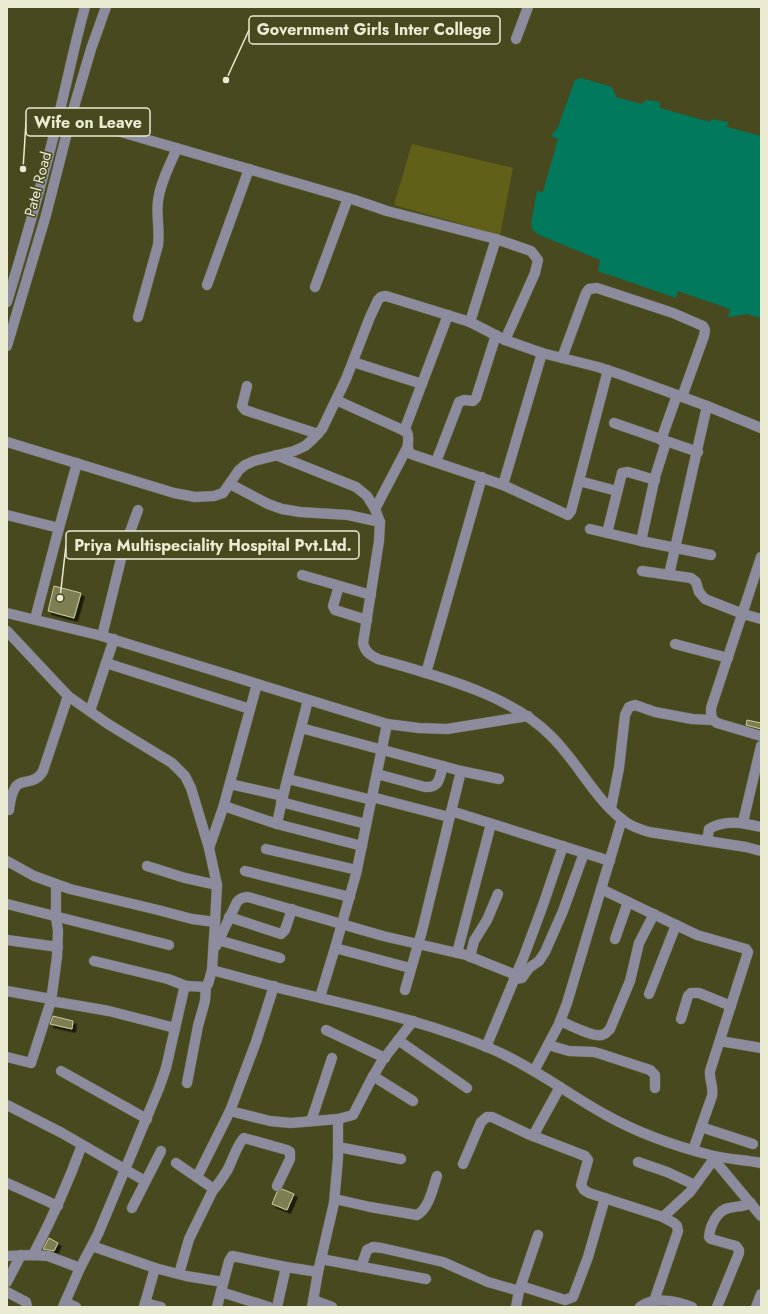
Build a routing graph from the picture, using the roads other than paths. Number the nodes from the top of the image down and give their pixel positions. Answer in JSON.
{"nodes":[{"id":1,"x":85,"y":7,"type":"edge"},
{"id":2,"x":106,"y":7,"type":"edge"},
{"id":3,"x":528,"y":7,"type":"edge"},
{"id":4,"x":516,"y":39,"type":"dead end"},
{"id":5,"x":59,"y":114,"type":"junction"},
{"id":6,"x":71,"y":117,"type":"junction"},
{"id":7,"x":177,"y":148,"type":"junction"},
{"id":8,"x":249,"y":169,"type":"junction"},
{"id":9,"x":348,"y":198,"type":"junction"},
{"id":10,"x":496,"y":239,"type":"junction"},
{"id":11,"x":207,"y":285,"type":"dead end"},
{"id":12,"x":315,"y":287,"type":"dead end"},
{"id":13,"x":8,"y":295,"type":"edge"},
{"id":14,"x":448,"y":315,"type":"junction"},
{"id":15,"x":138,"y":317,"type":"dead end"},
{"id":16,"x":470,"y":322,"type":"junction"},
{"id":17,"x":501,"y":337,"type":"junction"},
{"id":18,"x":7,"y":346,"type":"edge"},
{"id":19,"x":542,"y":353,"type":"junction"},
{"id":20,"x":562,"y":358,"type":"junction"},
{"id":21,"x":353,"y":362,"type":"junction"},
{"id":22,"x":608,"y":370,"type":"junction"},
{"id":23,"x":422,"y":384,"type":"junction"},
{"id":24,"x":247,"y":386,"type":"dead end"},
{"id":25,"x":680,"y":396,"type":"junction"},
{"id":26,"x":336,"y":400,"type":"junction"},
{"id":27,"x":707,"y":406,"type":"junction"},
{"id":28,"x":614,"y":423,"type":"dead end"},
{"id":29,"x":761,"y":428,"type":"edge"},
{"id":30,"x":404,"y":431,"type":"junction"},
{"id":31,"x":318,"y":434,"type":"junction"},
{"id":32,"x":663,"y":441,"type":"junction"},
{"id":33,"x":7,"y":442,"type":"edge"},
{"id":34,"x":407,"y":448,"type":"junction"},
{"id":35,"x":698,"y":452,"type":"junction"},
{"id":36,"x":276,"y":455,"type":"junction"},
{"id":37,"x":436,"y":462,"type":"junction"},
{"id":38,"x":77,"y":463,"type":"junction"},
{"id":39,"x":482,"y":477,"type":"junction"},
{"id":40,"x":655,"y":480,"type":"junction"},
{"id":41,"x":579,"y":481,"type":"junction"},
{"id":42,"x":230,"y":484,"type":"junction"},
{"id":43,"x":503,"y":485,"type":"junction"},
{"id":44,"x":617,"y":491,"type":"junction"},
{"id":45,"x":375,"y":509,"type":"junction"},
{"id":46,"x":138,"y":510,"type":"dead end"},
{"id":47,"x":7,"y":515,"type":"edge"},
{"id":48,"x":380,"y":522,"type":"junction"},
{"id":49,"x":59,"y":528,"type":"junction"},
{"id":50,"x":590,"y":529,"type":"dead end"},
{"id":51,"x":607,"y":533,"type":"junction"},
{"id":52,"x":641,"y":541,"type":"junction"},
{"id":53,"x":676,"y":548,"type":"junction"},
{"id":54,"x":711,"y":555,"type":"dead end"},
{"id":55,"x":761,"y":557,"type":"edge"},
{"id":56,"x":642,"y":570,"type":"dead end"},
{"id":57,"x":302,"y":575,"type":"dead end"},
{"id":58,"x":669,"y":575,"type":"junction"},
{"id":59,"x":339,"y":586,"type":"junction"},
{"id":60,"x":371,"y":594,"type":"junction"},
{"id":61,"x":7,"y":613,"type":"edge"},
{"id":62,"x":743,"y":614,"type":"junction"},
{"id":63,"x":35,"y":619,"type":"junction"},
{"id":64,"x":761,"y":619,"type":"edge"},
{"id":65,"x":367,"y":620,"type":"junction"},
{"id":66,"x":7,"y":631,"type":"edge"},
{"id":67,"x":102,"y":636,"type":"junction"},
{"id":68,"x":114,"y":639,"type":"junction"},
{"id":69,"x":675,"y":644,"type":"dead end"},
{"id":70,"x":728,"y":658,"type":"junction"},
{"id":71,"x":106,"y":663,"type":"junction"},
{"id":72,"x":426,"y":673,"type":"junction"},
{"id":73,"x":257,"y":684,"type":"junction"},
{"id":74,"x":68,"y":696,"type":"junction"},
{"id":75,"x":308,"y":700,"type":"junction"},
{"id":76,"x":250,"y":709,"type":"junction"},
{"id":77,"x":90,"y":711,"type":"junction"},
{"id":78,"x":528,"y":716,"type":"junction"},
{"id":79,"x":712,"y":720,"type":"junction"},
{"id":80,"x":387,"y":724,"type":"junction"},
{"id":81,"x":301,"y":728,"type":"junction"},
{"id":82,"x":761,"y":736,"type":"edge"},
{"id":83,"x":761,"y":746,"type":"edge"},
{"id":84,"x":382,"y":750,"type":"junction"},
{"id":85,"x":443,"y":766,"type":"junction"},
{"id":86,"x":461,"y":771,"type":"junction"},
{"id":87,"x":377,"y":774,"type":"junction"},
{"id":88,"x":288,"y":779,"type":"junction"},
{"id":89,"x":499,"y":779,"type":"dead end"},
{"id":90,"x":230,"y":784,"type":"junction"},
{"id":91,"x":372,"y":798,"type":"junction"},
{"id":92,"x":282,"y":799,"type":"junction"},
{"id":93,"x":224,"y":806,"type":"junction"},
{"id":94,"x":611,"y":808,"type":"junction"},
{"id":95,"x":8,"y":810,"type":"dead end"},
{"id":96,"x":450,"y":814,"type":"junction"},
{"id":97,"x":622,"y":819,"type":"junction"},
{"id":98,"x":743,"y":822,"type":"junction"},
{"id":99,"x":277,"y":824,"type":"junction"},
{"id":100,"x":366,"y":824,"type":"junction"},
{"id":101,"x":491,"y":824,"type":"junction"},
{"id":102,"x":761,"y":827,"type":"edge"},
{"id":103,"x":707,"y":841,"type":"junction"},
{"id":104,"x":362,"y":846,"type":"junction"},
{"id":105,"x":563,"y":846,"type":"junction"},
{"id":106,"x":209,"y":848,"type":"junction"},
{"id":107,"x":266,"y":849,"type":"dead end"},
{"id":108,"x":761,"y":851,"type":"edge"},
{"id":109,"x":584,"y":853,"type":"junction"},
{"id":110,"x":7,"y":861,"type":"edge"},
{"id":111,"x":610,"y":861,"type":"junction"},
{"id":112,"x":147,"y":866,"type":"dead end"},
{"id":113,"x":245,"y":870,"type":"dead end"},
{"id":114,"x":357,"y":870,"type":"junction"},
{"id":115,"x":56,"y":885,"type":"junction"},
{"id":116,"x":217,"y":885,"type":"junction"},
{"id":117,"x":601,"y":889,"type":"junction"},
{"id":118,"x":498,"y":894,"type":"dead end"},
{"id":119,"x":350,"y":897,"type":"junction"},
{"id":120,"x":628,"y":902,"type":"junction"},
{"id":121,"x":7,"y":904,"type":"edge"},
{"id":122,"x":292,"y":909,"type":"junction"},
{"id":123,"x":654,"y":914,"type":"junction"},
{"id":124,"x":56,"y":917,"type":"junction"},
{"id":125,"x":229,"y":917,"type":"junction"},
{"id":126,"x":215,"y":922,"type":"junction"},
{"id":127,"x":342,"y":923,"type":"junction"},
{"id":128,"x":676,"y":925,"type":"junction"},
{"id":129,"x":615,"y":939,"type":"dead end"},
{"id":130,"x":7,"y":940,"type":"edge"},
{"id":131,"x":218,"y":940,"type":"junction"},
{"id":132,"x":418,"y":943,"type":"junction"},
{"id":133,"x":169,"y":945,"type":"dead end"},
{"id":134,"x":58,"y":947,"type":"junction"},
{"id":135,"x":335,"y":948,"type":"junction"},
{"id":136,"x":213,"y":951,"type":"junction"},
{"id":137,"x":457,"y":953,"type":"junction"},
{"id":138,"x":470,"y":957,"type":"junction"},
{"id":139,"x":280,"y":958,"type":"dead end"},
{"id":140,"x":94,"y":961,"type":"dead end"},
{"id":141,"x":410,"y":968,"type":"junction"},
{"id":142,"x":212,"y":970,"type":"junction"},
{"id":143,"x":515,"y":977,"type":"junction"},
{"id":144,"x":186,"y":986,"type":"junction"},
{"id":145,"x":206,"y":986,"type":"junction"},
{"id":146,"x":274,"y":986,"type":"junction"},
{"id":147,"x":405,"y":990,"type":"dead end"},
{"id":148,"x":7,"y":991,"type":"edge"},
{"id":149,"x":649,"y":994,"type":"dead end"},
{"id":150,"x":320,"y":997,"type":"junction"},
{"id":151,"x":51,"y":1000,"type":"junction"},
{"id":152,"x":731,"y":1006,"type":"junction"},
{"id":153,"x":681,"y":1019,"type":"dead end"},
{"id":154,"x":413,"y":1021,"type":"junction"},
{"id":155,"x":560,"y":1021,"type":"junction"},
{"id":156,"x":175,"y":1028,"type":"junction"},
{"id":157,"x":326,"y":1030,"type":"dead end"},
{"id":158,"x":398,"y":1040,"type":"junction"},
{"id":159,"x":720,"y":1041,"type":"junction"},
{"id":160,"x":548,"y":1044,"type":"junction"},
{"id":161,"x":486,"y":1047,"type":"junction"},
{"id":162,"x":761,"y":1048,"type":"edge"},
{"id":163,"x":7,"y":1057,"type":"edge"},
{"id":164,"x":332,"y":1058,"type":"dead end"},
{"id":165,"x":385,"y":1058,"type":"junction"},
{"id":166,"x":61,"y":1071,"type":"dead end"},
{"id":167,"x":534,"y":1071,"type":"junction"},
{"id":168,"x":373,"y":1076,"type":"junction"},
{"id":169,"x":187,"y":1082,"type":"dead end"},
{"id":170,"x":560,"y":1087,"type":"junction"},
{"id":171,"x":467,"y":1088,"type":"dead end"},
{"id":172,"x":655,"y":1088,"type":"dead end"},
{"id":173,"x":413,"y":1101,"type":"dead end"},
{"id":174,"x":7,"y":1105,"type":"edge"},
{"id":175,"x":230,"y":1111,"type":"junction"},
{"id":176,"x":147,"y":1119,"type":"junction"},
{"id":177,"x":338,"y":1119,"type":"junction"},
{"id":178,"x":311,"y":1122,"type":"junction"},
{"id":179,"x":701,"y":1127,"type":"junction"},
{"id":180,"x":533,"y":1136,"type":"junction"},
{"id":181,"x":753,"y":1144,"type":"dead end"},
{"id":182,"x":82,"y":1145,"type":"junction"},
{"id":183,"x":338,"y":1147,"type":"junction"},
{"id":184,"x":161,"y":1150,"type":"dead end"},
{"id":185,"x":693,"y":1150,"type":"junction"},
{"id":186,"x":712,"y":1157,"type":"junction"},
{"id":187,"x":401,"y":1159,"type":"dead end"},
{"id":188,"x":176,"y":1162,"type":"dead end"},
{"id":189,"x":638,"y":1162,"type":"dead end"},
{"id":190,"x":761,"y":1163,"type":"edge"},
{"id":191,"x":463,"y":1164,"type":"dead end"},
{"id":192,"x":124,"y":1170,"type":"junction"},
{"id":193,"x":437,"y":1176,"type":"dead end"},
{"id":194,"x":197,"y":1177,"type":"junction"},
{"id":195,"x":145,"y":1181,"type":"junction"},
{"id":196,"x":7,"y":1183,"type":"edge"},
{"id":197,"x":695,"y":1185,"type":"junction"},
{"id":198,"x":277,"y":1186,"type":"dead end"},
{"id":199,"x":213,"y":1190,"type":"junction"},
{"id":200,"x":605,"y":1198,"type":"junction"},
{"id":201,"x":335,"y":1199,"type":"junction"},
{"id":202,"x":751,"y":1203,"type":"junction"},
{"id":203,"x":58,"y":1206,"type":"junction"},
{"id":204,"x":132,"y":1208,"type":"dead end"},
{"id":205,"x":761,"y":1216,"type":"edge"},
{"id":206,"x":663,"y":1217,"type":"junction"},
{"id":207,"x":538,"y":1235,"type":"dead end"},
{"id":208,"x":92,"y":1246,"type":"junction"},
{"id":209,"x":21,"y":1255,"type":"junction"},
{"id":210,"x":33,"y":1255,"type":"junction"},
{"id":211,"x":7,"y":1256,"type":"edge"},
{"id":212,"x":321,"y":1259,"type":"junction"},
{"id":213,"x":286,"y":1267,"type":"junction"},
{"id":214,"x":361,"y":1267,"type":"junction"},
{"id":215,"x":80,"y":1268,"type":"junction"},
{"id":216,"x":155,"y":1268,"type":"junction"},
{"id":217,"x":318,"y":1272,"type":"junction"},
{"id":218,"x":179,"y":1274,"type":"junction"},
{"id":219,"x":426,"y":1279,"type":"dead end"},
{"id":220,"x":7,"y":1282,"type":"edge"},
{"id":221,"x":222,"y":1287,"type":"junction"},
{"id":222,"x":520,"y":1289,"type":"junction"},
{"id":223,"x":7,"y":1292,"type":"edge"},
{"id":224,"x":761,"y":1294,"type":"edge"},
{"id":225,"x":654,"y":1301,"type":"junction"},
{"id":226,"x":313,"y":1304,"type":"edge"},
{"id":227,"x":64,"y":1305,"type":"edge"},
{"id":228,"x":145,"y":1305,"type":"edge"},
{"id":229,"x":26,"y":1307,"type":"edge"},
{"id":230,"x":76,"y":1307,"type":"edge"},
{"id":231,"x":161,"y":1307,"type":"edge"},
{"id":232,"x":217,"y":1307,"type":"edge"},
{"id":233,"x":269,"y":1307,"type":"edge"},
{"id":234,"x":277,"y":1307,"type":"edge"},
{"id":235,"x":332,"y":1307,"type":"edge"},
{"id":236,"x":516,"y":1307,"type":"edge"},
{"id":237,"x":640,"y":1307,"type":"edge"},
{"id":238,"x":692,"y":1307,"type":"edge"},
{"id":239,"x":717,"y":1307,"type":"edge"},
{"id":240,"x":756,"y":1307,"type":"edge"}],
"edges":[{"from":1,"to":5,"type":"street","name":"Patel Road"},
{"from":2,"to":6,"type":"street","name":"Patel Road"},
{"from":3,"to":4,"type":"street"},
{"from":5,"to":6,"type":"street"},
{"from":5,"to":13,"type":"street","name":"Patel Road"},
{"from":6,"to":7,"type":"street"},
{"from":6,"to":18,"type":"street","name":"Patel Road"},
{"from":7,"to":8,"type":"street"},
{"from":7,"to":15,"type":"street"},
{"from":8,"to":9,"type":"street"},
{"from":8,"to":11,"type":"street"},
{"from":9,"to":10,"type":"street"},
{"from":9,"to":12,"type":"street"},
{"from":10,"to":16,"type":"street"},
{"from":10,"to":17,"type":"street"},
{"from":14,"to":16,"type":"street"},
{"from":14,"to":21,"type":"street"},
{"from":14,"to":23,"type":"street"},
{"from":16,"to":17,"type":"street"},
{"from":17,"to":19,"type":"street"},
{"from":17,"to":37,"type":"street"},
{"from":19,"to":20,"type":"street"},
{"from":19,"to":43,"type":"street"},
{"from":20,"to":22,"type":"street"},
{"from":20,"to":25,"type":"street"},
{"from":21,"to":23,"type":"street"},
{"from":21,"to":26,"type":"street"},
{"from":22,"to":25,"type":"street"},
{"from":22,"to":41,"type":"street"},
{"from":23,"to":30,"type":"street"},
{"from":24,"to":31,"type":"street"},
{"from":25,"to":27,"type":"street"},
{"from":25,"to":32,"type":"street"},
{"from":26,"to":30,"type":"street"},
{"from":26,"to":31,"type":"street"},
{"from":27,"to":29,"type":"street"},
{"from":27,"to":35,"type":"street"},
{"from":28,"to":32,"type":"street"},
{"from":30,"to":34,"type":"street"},
{"from":31,"to":36,"type":"street"},
{"from":32,"to":35,"type":"street"},
{"from":32,"to":40,"type":"street"},
{"from":33,"to":38,"type":"street"},
{"from":34,"to":37,"type":"street"},
{"from":34,"to":45,"type":"street"},
{"from":35,"to":53,"type":"street"},
{"from":36,"to":42,"type":"street"},
{"from":36,"to":45,"type":"street"},
{"from":37,"to":39,"type":"street"},
{"from":38,"to":42,"type":"street"},
{"from":38,"to":49,"type":"street"},
{"from":39,"to":43,"type":"street"},
{"from":39,"to":72,"type":"street"},
{"from":40,"to":44,"type":"street"},
{"from":40,"to":52,"type":"street"},
{"from":41,"to":43,"type":"street"},
{"from":41,"to":44,"type":"street"},
{"from":42,"to":48,"type":"street"},
{"from":44,"to":51,"type":"street"},
{"from":45,"to":48,"type":"street"},
{"from":46,"to":67,"type":"street"},
{"from":47,"to":49,"type":"street"},
{"from":48,"to":60,"type":"street"},
{"from":49,"to":63,"type":"street"},
{"from":50,"to":51,"type":"street"},
{"from":51,"to":52,"type":"street"},
{"from":52,"to":53,"type":"street"},
{"from":53,"to":54,"type":"street"},
{"from":53,"to":58,"type":"street"},
{"from":55,"to":62,"type":"street"},
{"from":56,"to":58,"type":"street"},
{"from":57,"to":59,"type":"street"},
{"from":58,"to":62,"type":"street"},
{"from":59,"to":60,"type":"street"},
{"from":59,"to":65,"type":"street"},
{"from":60,"to":65,"type":"street"},
{"from":61,"to":63,"type":"street"},
{"from":62,"to":64,"type":"street"},
{"from":62,"to":70,"type":"street"},
{"from":63,"to":67,"type":"street"},
{"from":65,"to":72,"type":"street"},
{"from":66,"to":74,"type":"street"},
{"from":67,"to":68,"type":"street"},
{"from":68,"to":71,"type":"street"},
{"from":68,"to":73,"type":"street"},
{"from":69,"to":70,"type":"street"},
{"from":70,"to":79,"type":"street"},
{"from":71,"to":76,"type":"street"},
{"from":71,"to":77,"type":"street"},
{"from":72,"to":78,"type":"street"},
{"from":73,"to":75,"type":"street"},
{"from":73,"to":76,"type":"street"},
{"from":74,"to":77,"type":"street"},
{"from":74,"to":95,"type":"street"},
{"from":75,"to":80,"type":"street"},
{"from":75,"to":81,"type":"street"},
{"from":76,"to":90,"type":"street"},
{"from":77,"to":106,"type":"street"},
{"from":78,"to":80,"type":"street"},
{"from":78,"to":94,"type":"street"},
{"from":79,"to":82,"type":"street"},
{"from":79,"to":94,"type":"street"},
{"from":80,"to":84,"type":"street"},
{"from":81,"to":84,"type":"street"},
{"from":81,"to":88,"type":"street"},
{"from":83,"to":98,"type":"street"},
{"from":84,"to":85,"type":"street"},
{"from":84,"to":87,"type":"street"},
{"from":85,"to":86,"type":"street"},
{"from":85,"to":87,"type":"street"},
{"from":86,"to":89,"type":"street"},
{"from":86,"to":96,"type":"street"},
{"from":87,"to":91,"type":"street"},
{"from":88,"to":91,"type":"street"},
{"from":88,"to":92,"type":"street"},
{"from":90,"to":92,"type":"street"},
{"from":90,"to":93,"type":"street"},
{"from":91,"to":96,"type":"street"},
{"from":91,"to":100,"type":"street"},
{"from":92,"to":99,"type":"street"},
{"from":92,"to":100,"type":"street"},
{"from":93,"to":99,"type":"street"},
{"from":93,"to":106,"type":"street"},
{"from":94,"to":97,"type":"street"},
{"from":96,"to":101,"type":"street"},
{"from":96,"to":132,"type":"street"},
{"from":97,"to":103,"type":"street"},
{"from":97,"to":111,"type":"street"},
{"from":98,"to":102,"type":"street"},
{"from":98,"to":103,"type":"street"},
{"from":99,"to":104,"type":"street"},
{"from":100,"to":104,"type":"street"},
{"from":101,"to":105,"type":"street"},
{"from":101,"to":137,"type":"street"},
{"from":103,"to":108,"type":"street"},
{"from":104,"to":114,"type":"street"},
{"from":105,"to":109,"type":"street"},
{"from":105,"to":143,"type":"street"},
{"from":106,"to":116,"type":"street"},
{"from":107,"to":114,"type":"street"},
{"from":109,"to":111,"type":"street"},
{"from":109,"to":143,"type":"street"},
{"from":110,"to":115,"type":"street"},
{"from":111,"to":117,"type":"street"},
{"from":112,"to":116,"type":"street"},
{"from":113,"to":119,"type":"street"},
{"from":114,"to":119,"type":"street"},
{"from":115,"to":124,"type":"street"},
{"from":115,"to":126,"type":"street"},
{"from":116,"to":126,"type":"street"},
{"from":117,"to":120,"type":"street"},
{"from":117,"to":155,"type":"street"},
{"from":118,"to":138,"type":"street"},
{"from":119,"to":127,"type":"street"},
{"from":120,"to":123,"type":"street"},
{"from":120,"to":129,"type":"street"},
{"from":121,"to":124,"type":"street"},
{"from":122,"to":125,"type":"street"},
{"from":122,"to":125,"type":"street"},
{"from":122,"to":127,"type":"street"},
{"from":123,"to":128,"type":"street"},
{"from":123,"to":155,"type":"street"},
{"from":124,"to":133,"type":"street"},
{"from":124,"to":134,"type":"street"},
{"from":125,"to":131,"type":"street"},
{"from":126,"to":136,"type":"street"},
{"from":127,"to":132,"type":"street"},
{"from":127,"to":135,"type":"street"},
{"from":128,"to":149,"type":"street"},
{"from":128,"to":152,"type":"street"},
{"from":130,"to":134,"type":"street"},
{"from":131,"to":136,"type":"street"},
{"from":131,"to":139,"type":"street"},
{"from":132,"to":137,"type":"street"},
{"from":132,"to":141,"type":"street"},
{"from":134,"to":151,"type":"street"},
{"from":135,"to":141,"type":"street"},
{"from":135,"to":150,"type":"street"},
{"from":136,"to":142,"type":"street"},
{"from":137,"to":138,"type":"street"},
{"from":138,"to":143,"type":"street"},
{"from":140,"to":144,"type":"street"},
{"from":141,"to":147,"type":"street"},
{"from":142,"to":145,"type":"street"},
{"from":142,"to":146,"type":"street"},
{"from":143,"to":161,"type":"street"},
{"from":144,"to":145,"type":"street"},
{"from":144,"to":156,"type":"street"},
{"from":145,"to":169,"type":"street"},
{"from":146,"to":150,"type":"street"},
{"from":146,"to":175,"type":"street"},
{"from":148,"to":151,"type":"street"},
{"from":150,"to":154,"type":"street"},
{"from":151,"to":156,"type":"street"},
{"from":151,"to":163,"type":"street"},
{"from":152,"to":153,"type":"street"},
{"from":152,"to":159,"type":"street"},
{"from":154,"to":158,"type":"street"},
{"from":154,"to":161,"type":"street"},
{"from":155,"to":160,"type":"street"},
{"from":156,"to":176,"type":"street"},
{"from":157,"to":165,"type":"street"},
{"from":158,"to":165,"type":"street"},
{"from":158,"to":171,"type":"street"},
{"from":159,"to":162,"type":"street"},
{"from":159,"to":179,"type":"street"},
{"from":160,"to":167,"type":"street"},
{"from":160,"to":172,"type":"street"},
{"from":161,"to":167,"type":"street"},
{"from":164,"to":178,"type":"street"},
{"from":165,"to":168,"type":"street"},
{"from":166,"to":176,"type":"street"},
{"from":167,"to":170,"type":"street"},
{"from":168,"to":173,"type":"street"},
{"from":168,"to":177,"type":"street"},
{"from":170,"to":180,"type":"street"},
{"from":170,"to":185,"type":"street"},
{"from":174,"to":182,"type":"street"},
{"from":175,"to":178,"type":"street"},
{"from":175,"to":194,"type":"street"},
{"from":176,"to":192,"type":"street"},
{"from":177,"to":178,"type":"street"},
{"from":177,"to":183,"type":"street"},
{"from":179,"to":181,"type":"street"},
{"from":179,"to":185,"type":"street"},
{"from":180,"to":191,"type":"street"},
{"from":180,"to":200,"type":"street"},
{"from":182,"to":192,"type":"street"},
{"from":182,"to":203,"type":"street"},
{"from":183,"to":187,"type":"street"},
{"from":183,"to":201,"type":"street"},
{"from":184,"to":195,"type":"street"},
{"from":185,"to":186,"type":"street"},
{"from":186,"to":190,"type":"street"},
{"from":186,"to":197,"type":"street"},
{"from":186,"to":202,"type":"street"},
{"from":188,"to":194,"type":"street"},
{"from":189,"to":197,"type":"street"},
{"from":192,"to":195,"type":"street"},
{"from":192,"to":208,"type":"street"},
{"from":193,"to":201,"type":"street"},
{"from":194,"to":199,"type":"street"},
{"from":195,"to":204,"type":"street"},
{"from":196,"to":203,"type":"street"},
{"from":197,"to":206,"type":"street"},
{"from":198,"to":199,"type":"street"},
{"from":199,"to":218,"type":"street"},
{"from":200,"to":206,"type":"street"},
{"from":200,"to":222,"type":"street"},
{"from":201,"to":212,"type":"street"},
{"from":202,"to":205,"type":"street"},
{"from":202,"to":239,"type":"street"},
{"from":203,"to":210,"type":"street"},
{"from":206,"to":225,"type":"street"},
{"from":207,"to":222,"type":"street"},
{"from":208,"to":215,"type":"street"},
{"from":208,"to":216,"type":"street"},
{"from":209,"to":210,"type":"street"},
{"from":209,"to":211,"type":"street"},
{"from":209,"to":220,"type":"street"},
{"from":210,"to":215,"type":"street"},
{"from":212,"to":214,"type":"street"},
{"from":212,"to":217,"type":"street"},
{"from":213,"to":217,"type":"street"},
{"from":213,"to":221,"type":"street"},
{"from":213,"to":234,"type":"street"},
{"from":214,"to":219,"type":"street"},
{"from":214,"to":222,"type":"street"},
{"from":215,"to":227,"type":"street"},
{"from":216,"to":218,"type":"street"},
{"from":216,"to":228,"type":"street"},
{"from":217,"to":226,"type":"street"},
{"from":218,"to":221,"type":"street"},
{"from":221,"to":232,"type":"street"},
{"from":221,"to":233,"type":"street"},
{"from":222,"to":236,"type":"street"},
{"from":223,"to":229,"type":"street"},
{"from":224,"to":240,"type":"street"},
{"from":225,"to":237,"type":"street"},
{"from":225,"to":238,"type":"street"},
{"from":226,"to":235,"type":"street"},
{"from":227,"to":230,"type":"street"},
{"from":228,"to":231,"type":"street"}]}
